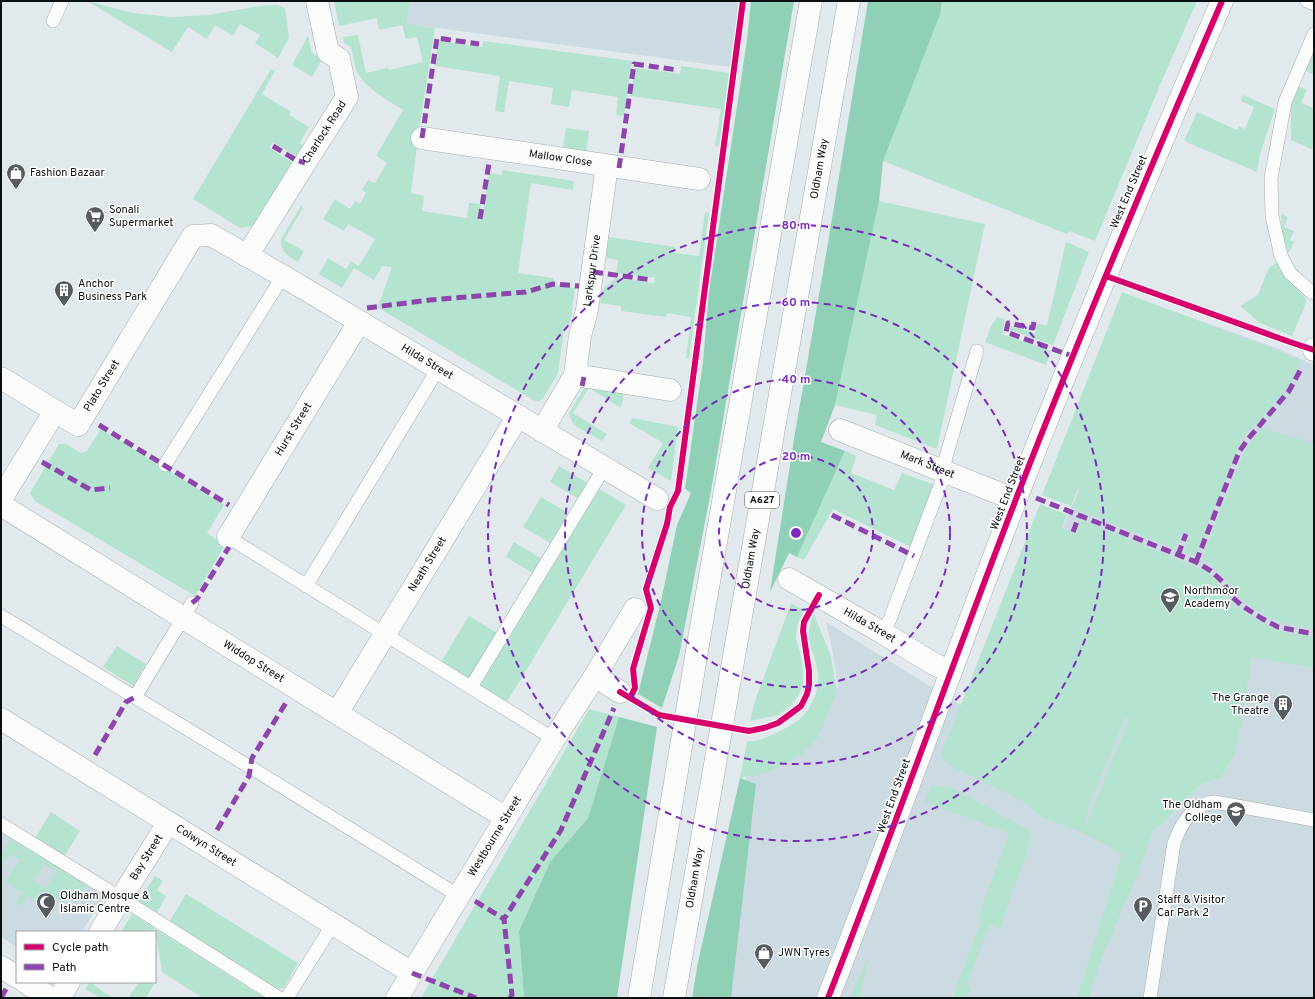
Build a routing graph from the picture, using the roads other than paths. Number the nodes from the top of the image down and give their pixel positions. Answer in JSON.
{"nodes":[{"id":1,"x":62,"y":1,"type":"edge"},
{"id":2,"x":317,"y":1,"type":"edge"},
{"id":3,"x":811,"y":1,"type":"edge"},
{"id":4,"x":849,"y":1,"type":"edge"},
{"id":5,"x":1222,"y":1,"type":"edge"},
{"id":6,"x":1307,"y":1,"type":"edge"},
{"id":7,"x":1314,"y":4,"type":"edge"},
{"id":8,"x":53,"y":21,"type":"dead end"},
{"id":9,"x":1314,"y":34,"type":"edge"},
{"id":10,"x":422,"y":138,"type":"dead end"},
{"id":11,"x":607,"y":166,"type":"junction"},
{"id":12,"x":698,"y":179,"type":"dead end"},
{"id":13,"x":193,"y":236,"type":"joint"},
{"id":14,"x":247,"y":256,"type":"junction"},
{"id":15,"x":283,"y":276,"type":"junction"},
{"id":16,"x":1314,"y":294,"type":"edge"},
{"id":17,"x":359,"y":322,"type":"junction"},
{"id":18,"x":977,"y":351,"type":"dead end"},
{"id":19,"x":438,"y":369,"type":"junction"},
{"id":20,"x":575,"y":375,"type":"junction"},
{"id":21,"x":1,"y":378,"type":"edge"},
{"id":22,"x":670,"y":390,"type":"dead end"},
{"id":23,"x":55,"y":411,"type":"junction"},
{"id":24,"x":518,"y":416,"type":"junction"},
{"id":25,"x":840,"y":430,"type":"dead end"},
{"id":26,"x":542,"y":431,"type":"junction"},
{"id":27,"x":165,"y":465,"type":"dead end"},
{"id":28,"x":604,"y":468,"type":"junction"},
{"id":29,"x":943,"y":471,"type":"junction"},
{"id":30,"x":1,"y":499,"type":"edge"},
{"id":31,"x":657,"y":499,"type":"dead end"},
{"id":32,"x":1016,"y":500,"type":"junction"},
{"id":33,"x":1,"y":505,"type":"edge"},
{"id":34,"x":228,"y":537,"type":"joint"},
{"id":35,"x":790,"y":579,"type":"dead end"},
{"id":36,"x":306,"y":586,"type":"junction"},
{"id":37,"x":635,"y":609,"type":"dead end"},
{"id":38,"x":188,"y":610,"type":"junction"},
{"id":39,"x":1,"y":616,"type":"edge"},
{"id":40,"x":883,"y":633,"type":"junction"},
{"id":41,"x":384,"y":635,"type":"junction"},
{"id":42,"x":951,"y":672,"type":"junction"},
{"id":43,"x":595,"y":676,"type":"junction"},
{"id":44,"x":471,"y":687,"type":"junction"},
{"id":45,"x":620,"y":692,"type":"dead end"},
{"id":46,"x":135,"y":696,"type":"junction"},
{"id":47,"x":337,"y":713,"type":"junction"},
{"id":48,"x":1,"y":719,"type":"edge"},
{"id":49,"x":554,"y":739,"type":"junction"},
{"id":50,"x":506,"y":818,"type":"junction"},
{"id":51,"x":1314,"y":820,"type":"edge"},
{"id":52,"x":168,"y":823,"type":"junction"},
{"id":53,"x":1,"y":824,"type":"edge"},
{"id":54,"x":459,"y":896,"type":"junction"},
{"id":55,"x":121,"y":898,"type":"junction"},
{"id":56,"x":333,"y":924,"type":"junction"},
{"id":57,"x":101,"y":931,"type":"edge"},
{"id":58,"x":1,"y":967,"type":"edge"},
{"id":59,"x":412,"y":973,"type":"junction"},
{"id":60,"x":16,"y":976,"type":"edge"},
{"id":61,"x":27,"y":983,"type":"edge"},
{"id":62,"x":68,"y":983,"type":"edge"},
{"id":63,"x":50,"y":998,"type":"edge"},
{"id":64,"x":59,"y":998,"type":"edge"},
{"id":65,"x":279,"y":998,"type":"edge"},
{"id":66,"x":287,"y":998,"type":"edge"},
{"id":67,"x":397,"y":998,"type":"edge"},
{"id":68,"x":639,"y":998,"type":"edge"},
{"id":69,"x":674,"y":998,"type":"edge"},
{"id":70,"x":828,"y":998,"type":"edge"},
{"id":71,"x":1150,"y":998,"type":"edge"}],
"edges":[{"from":1,"to":8,"type":"lane"},
{"from":2,"to":14,"type":"main road","name":"Charlock Road"},
{"from":3,"to":68,"type":"main road"},
{"from":4,"to":69,"type":"main road","name":"Oldham Way","number":"A627"},
{"from":5,"to":32,"type":"main road","name":"West End Street"},
{"from":6,"to":7,"type":"lane"},
{"from":9,"to":16,"type":"lane"},
{"from":10,"to":11,"type":"main road","name":"Mallow Close"},
{"from":11,"to":12,"type":"main road","name":"Mallow Close"},
{"from":11,"to":20,"type":"main road","name":"Larkspur Drive"},
{"from":13,"to":14,"type":"main road","name":"Hilda Street"},
{"from":13,"to":23,"type":"main road","name":"Plato Street"},
{"from":14,"to":15,"type":"main road","name":"Hilda Street"},
{"from":15,"to":17,"type":"main road","name":"Hilda Street"},
{"from":15,"to":27,"type":"lane"},
{"from":17,"to":19,"type":"main road","name":"Hilda Street"},
{"from":17,"to":34,"type":"main road","name":"Hurst Street"},
{"from":18,"to":29,"type":"lane"},
{"from":19,"to":24,"type":"main road","name":"Hilda Street"},
{"from":19,"to":36,"type":"lane"},
{"from":20,"to":22,"type":"main road"},
{"from":20,"to":26,"type":"main road","name":"Larkspur Drive"},
{"from":21,"to":23,"type":"main road"},
{"from":23,"to":30,"type":"main road"},
{"from":24,"to":26,"type":"main road","name":"Hilda Street"},
{"from":24,"to":41,"type":"main road","name":"Neath Street"},
{"from":25,"to":29,"type":"main road","name":"Mark Street"},
{"from":26,"to":28,"type":"main road","name":"Hilda Street"},
{"from":28,"to":31,"type":"main road","name":"Hilda Street"},
{"from":28,"to":44,"type":"lane"},
{"from":29,"to":32,"type":"main road","name":"Mark Street"},
{"from":29,"to":40,"type":"lane"},
{"from":32,"to":42,"type":"main road","name":"West End Street"},
{"from":33,"to":38,"type":"main road","name":"Widdop Street"},
{"from":34,"to":36,"type":"lane"},
{"from":35,"to":40,"type":"main road","name":"Hilda Street"},
{"from":36,"to":41,"type":"lane"},
{"from":37,"to":43,"type":"main road","name":"Westbourne Street"},
{"from":38,"to":46,"type":"lane"},
{"from":38,"to":47,"type":"main road","name":"Widdop Street"},
{"from":39,"to":46,"type":"lane"},
{"from":40,"to":42,"type":"main road","name":"Hilda Street"},
{"from":41,"to":44,"type":"lane"},
{"from":41,"to":47,"type":"main road","name":"Neath Street"},
{"from":42,"to":70,"type":"main road","name":"West End Street"},
{"from":43,"to":45,"type":"main road"},
{"from":43,"to":49,"type":"main road","name":"Westbourne Street"},
{"from":44,"to":49,"type":"lane"},
{"from":46,"to":54,"type":"lane"},
{"from":47,"to":50,"type":"main road","name":"Widdop Street"},
{"from":48,"to":52,"type":"main road","name":"Colwyn Street"},
{"from":49,"to":50,"type":"main road","name":"Westbourne Street"},
{"from":50,"to":54,"type":"main road","name":"Westbourne Street"},
{"from":51,"to":71,"type":"lane"},
{"from":52,"to":55,"type":"main road","name":"Bay Street"},
{"from":52,"to":56,"type":"main road","name":"Colwyn Street"},
{"from":53,"to":55,"type":"lane"},
{"from":54,"to":59,"type":"main road","name":"Westbourne Street"},
{"from":55,"to":57,"type":"main road","name":"Bay Street"},
{"from":55,"to":65,"type":"lane"},
{"from":56,"to":59,"type":"main road","name":"Colwyn Street"},
{"from":56,"to":66,"type":"lane"},
{"from":58,"to":60,"type":"main road"},
{"from":59,"to":67,"type":"main road","name":"Westbourne Street"},
{"from":61,"to":63,"type":"main road"},
{"from":62,"to":64,"type":"main road"}]}
